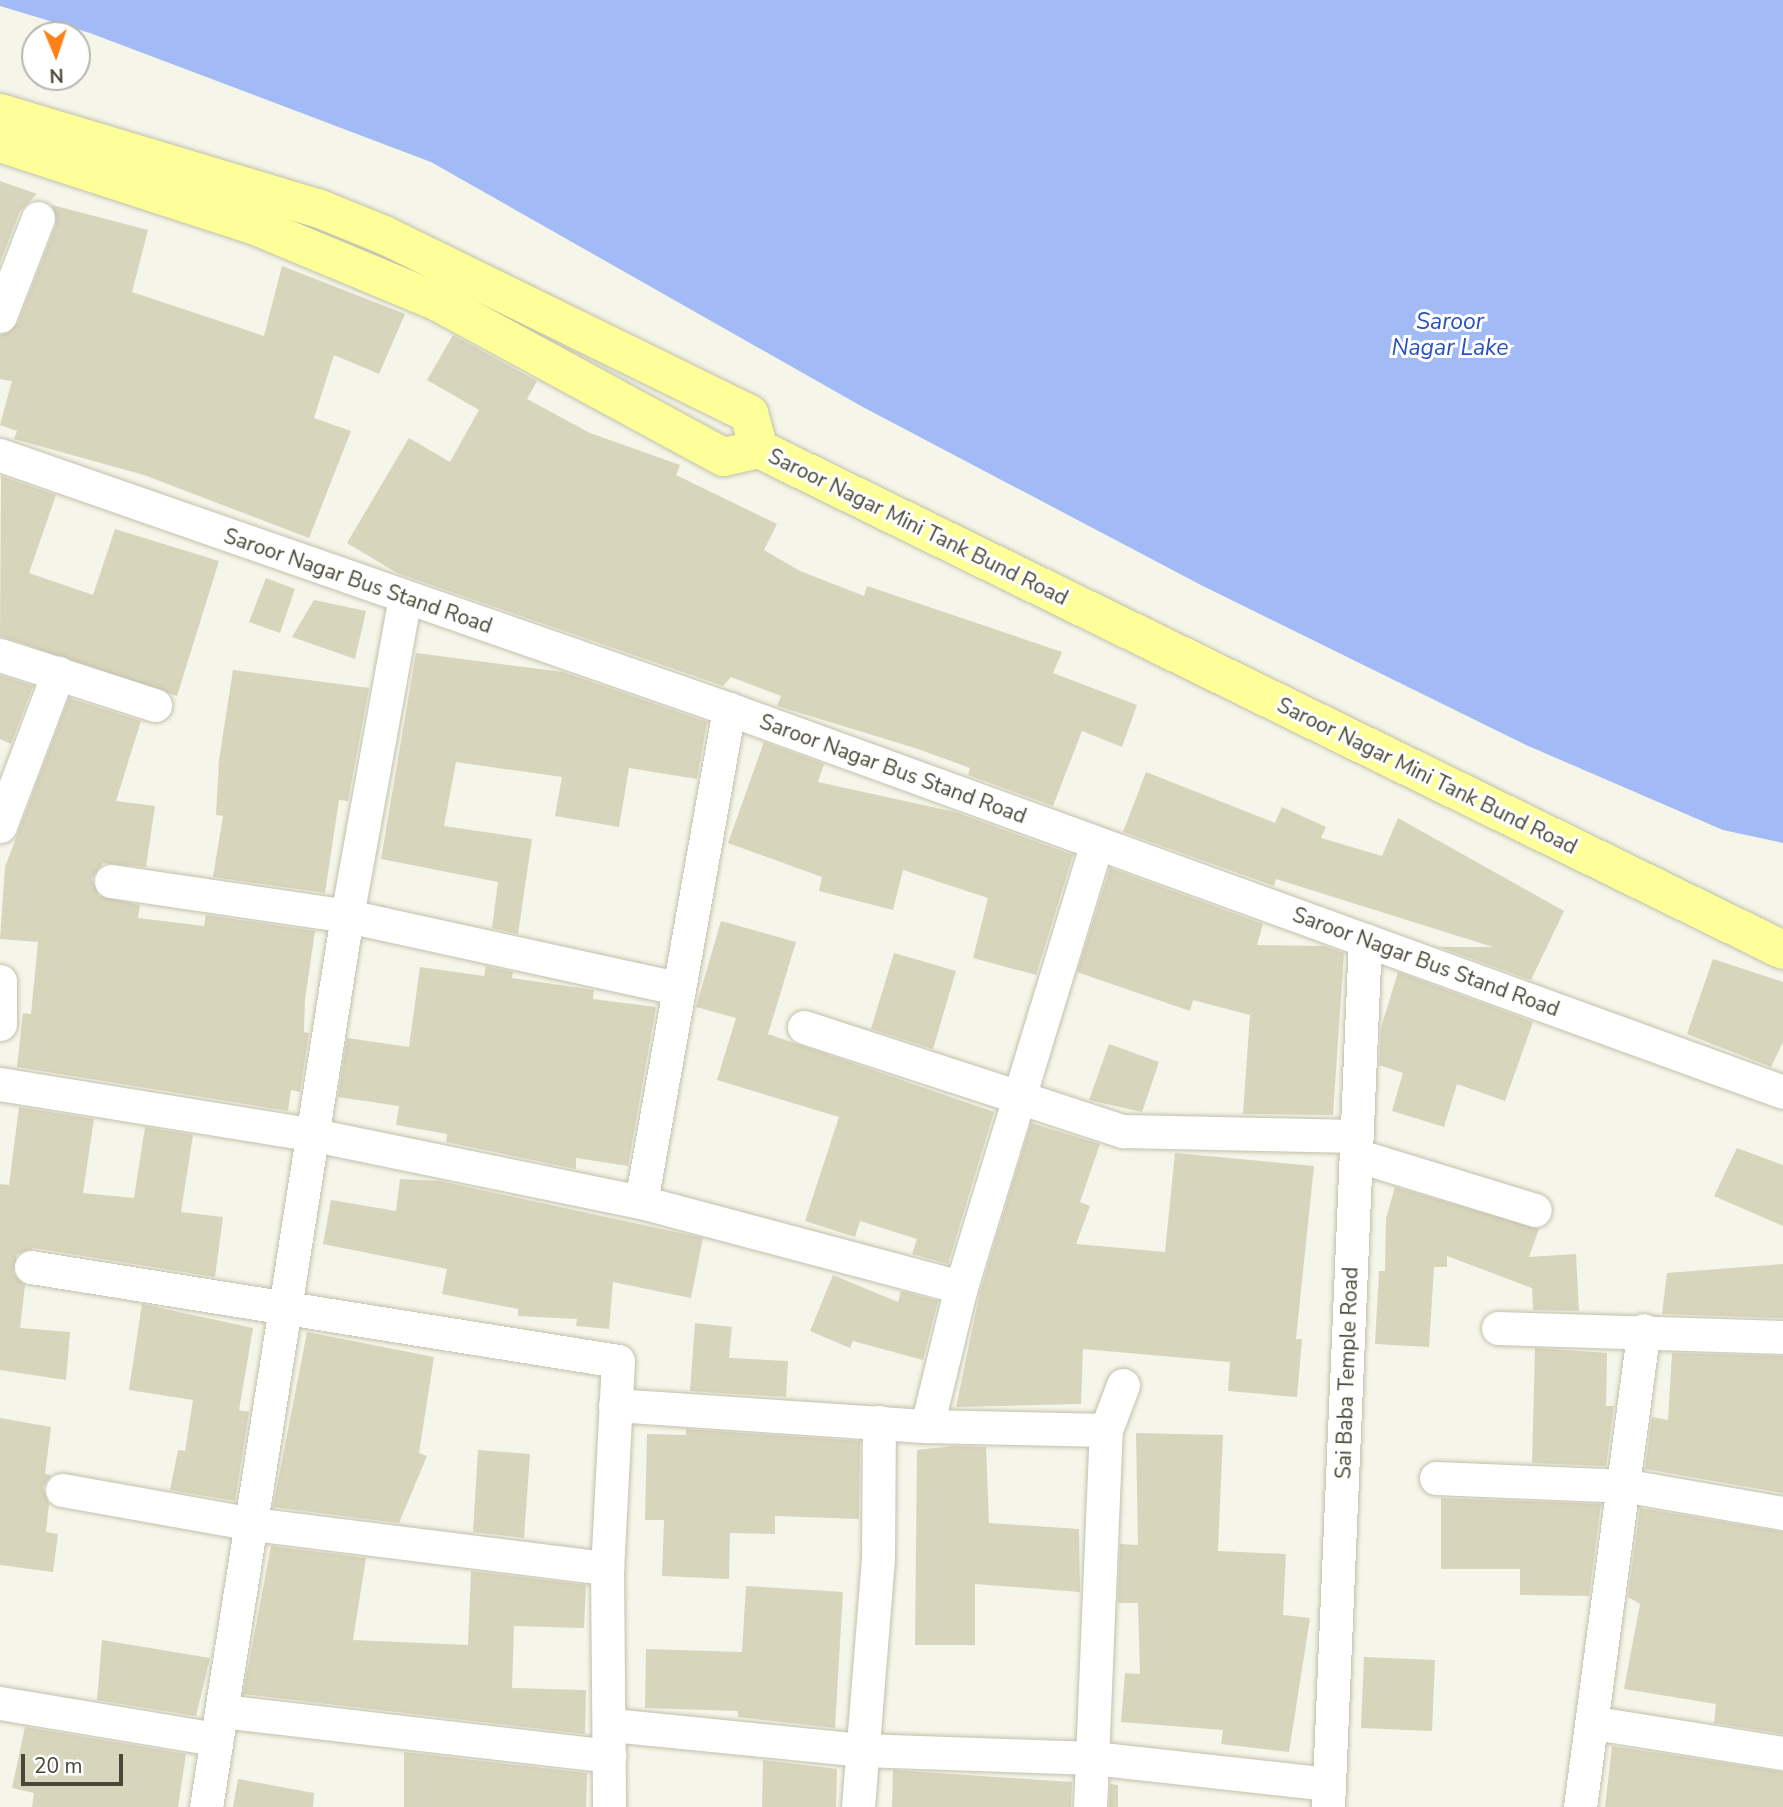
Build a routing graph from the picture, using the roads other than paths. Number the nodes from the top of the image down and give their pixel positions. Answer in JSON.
{"nodes":[{"id":1,"x":0,"y":113,"type":"edge"},
{"id":2,"x":0,"y":143,"type":"edge"},
{"id":3,"x":320,"y":209,"type":"junction"},
{"id":4,"x":38,"y":218,"type":"dead end"},
{"id":5,"x":311,"y":249,"type":"junction"},
{"id":6,"x":0,"y":316,"type":"edge"},
{"id":7,"x":759,"y":449,"type":"junction"},
{"id":8,"x":0,"y":455,"type":"edge"},
{"id":9,"x":405,"y":598,"type":"junction"},
{"id":10,"x":0,"y":654,"type":"edge"},
{"id":11,"x":58,"y":673,"type":"junction"},
{"id":12,"x":155,"y":705,"type":"dead end"},
{"id":13,"x":729,"y":709,"type":"junction"},
{"id":14,"x":0,"y":826,"type":"edge"},
{"id":15,"x":1097,"y":844,"type":"junction"},
{"id":16,"x":111,"y":881,"type":"dead end"},
{"id":17,"x":346,"y":916,"type":"junction"},
{"id":18,"x":1365,"y":940,"type":"junction"},
{"id":19,"x":1783,"y":950,"type":"edge"},
{"id":20,"x":0,"y":981,"type":"edge"},
{"id":21,"x":677,"y":988,"type":"junction"},
{"id":22,"x":0,"y":1024,"type":"edge"},
{"id":23,"x":804,"y":1027,"type":"dead end"},
{"id":24,"x":0,"y":1084,"type":"edge"},
{"id":25,"x":1783,"y":1092,"type":"edge"},
{"id":26,"x":1021,"y":1098,"type":"junction"},
{"id":27,"x":314,"y":1135,"type":"junction"},
{"id":28,"x":1357,"y":1146,"type":"junction"},
{"id":29,"x":641,"y":1202,"type":"junction"},
{"id":30,"x":1535,"y":1210,"type":"dead end"},
{"id":31,"x":31,"y":1267,"type":"dead end"},
{"id":32,"x":961,"y":1287,"type":"junction"},
{"id":33,"x":289,"y":1305,"type":"junction"},
{"id":34,"x":1498,"y":1328,"type":"dead end"},
{"id":35,"x":1644,"y":1330,"type":"junction"},
{"id":36,"x":1783,"y":1337,"type":"edge"},
{"id":37,"x":1123,"y":1385,"type":"dead end"},
{"id":38,"x":615,"y":1405,"type":"junction"},
{"id":39,"x":879,"y":1422,"type":"junction"},
{"id":40,"x":927,"y":1426,"type":"junction"},
{"id":41,"x":1105,"y":1430,"type":"junction"},
{"id":42,"x":1437,"y":1478,"type":"dead end"},
{"id":43,"x":1628,"y":1486,"type":"junction"},
{"id":44,"x":62,"y":1490,"type":"dead end"},
{"id":45,"x":1783,"y":1513,"type":"edge"},
{"id":46,"x":252,"y":1524,"type":"junction"},
{"id":47,"x":607,"y":1568,"type":"junction"},
{"id":48,"x":0,"y":1703,"type":"edge"},
{"id":49,"x":1595,"y":1723,"type":"junction"},
{"id":50,"x":219,"y":1725,"type":"junction"},
{"id":51,"x":611,"y":1740,"type":"junction"},
{"id":52,"x":861,"y":1750,"type":"junction"},
{"id":53,"x":1783,"y":1753,"type":"edge"},
{"id":54,"x":1093,"y":1758,"type":"junction"},
{"id":55,"x":1329,"y":1796,"type":"edge"},
{"id":56,"x":206,"y":1807,"type":"edge"},
{"id":57,"x":608,"y":1807,"type":"edge"},
{"id":58,"x":858,"y":1807,"type":"edge"},
{"id":59,"x":1090,"y":1807,"type":"edge"},
{"id":60,"x":1580,"y":1807,"type":"edge"}],
"edges":[{"from":1,"to":3,"type":"main road"},
{"from":2,"to":5,"type":"main road","name":"Saroor Nagar Mini Tank Bund Road"},
{"from":3,"to":5,"type":"main road"},
{"from":3,"to":7,"type":"main road"},
{"from":4,"to":6,"type":"street"},
{"from":5,"to":7,"type":"main road","name":"Saroor Nagar Mini Tank Bund Road"},
{"from":7,"to":19,"type":"main road","name":"Saroor Nagar Mini Tank Bund Road"},
{"from":8,"to":9,"type":"street","name":"Saroor Nagar Bus Stand Road"},
{"from":9,"to":13,"type":"street","name":"Saroor Nagar Bus Stand Road"},
{"from":9,"to":17,"type":"street"},
{"from":10,"to":11,"type":"street"},
{"from":11,"to":12,"type":"street"},
{"from":11,"to":14,"type":"street"},
{"from":13,"to":15,"type":"street","name":"Saroor Nagar Bus Stand Road"},
{"from":13,"to":21,"type":"street"},
{"from":15,"to":18,"type":"street","name":"Saroor Nagar Bus Stand Road"},
{"from":15,"to":26,"type":"street"},
{"from":16,"to":17,"type":"street"},
{"from":17,"to":21,"type":"street"},
{"from":17,"to":27,"type":"street"},
{"from":18,"to":25,"type":"street","name":"Saroor Nagar Bus Stand Road"},
{"from":18,"to":28,"type":"street","name":"Sai Baba Temple Road"},
{"from":20,"to":22,"type":"street"},
{"from":21,"to":29,"type":"street"},
{"from":23,"to":26,"type":"street"},
{"from":24,"to":27,"type":"street"},
{"from":26,"to":28,"type":"street"},
{"from":26,"to":32,"type":"street"},
{"from":27,"to":29,"type":"street"},
{"from":27,"to":33,"type":"street"},
{"from":28,"to":30,"type":"street"},
{"from":28,"to":55,"type":"street","name":"Sai Baba Temple Road"},
{"from":29,"to":32,"type":"street"},
{"from":31,"to":33,"type":"street"},
{"from":32,"to":40,"type":"street"},
{"from":33,"to":38,"type":"street"},
{"from":33,"to":46,"type":"street"},
{"from":34,"to":35,"type":"street"},
{"from":35,"to":36,"type":"street"},
{"from":35,"to":43,"type":"street"},
{"from":37,"to":41,"type":"street"},
{"from":38,"to":39,"type":"street"},
{"from":38,"to":47,"type":"street"},
{"from":39,"to":40,"type":"street"},
{"from":39,"to":52,"type":"street"},
{"from":40,"to":41,"type":"street"},
{"from":41,"to":54,"type":"street"},
{"from":42,"to":43,"type":"street"},
{"from":43,"to":45,"type":"street"},
{"from":43,"to":49,"type":"street"},
{"from":44,"to":46,"type":"street"},
{"from":46,"to":47,"type":"street"},
{"from":46,"to":50,"type":"street"},
{"from":47,"to":51,"type":"street"},
{"from":48,"to":50,"type":"street"},
{"from":49,"to":53,"type":"street"},
{"from":49,"to":60,"type":"street"},
{"from":50,"to":51,"type":"street"},
{"from":50,"to":56,"type":"street"},
{"from":51,"to":52,"type":"street"},
{"from":51,"to":57,"type":"street"},
{"from":52,"to":54,"type":"street"},
{"from":52,"to":58,"type":"street"},
{"from":54,"to":55,"type":"street"},
{"from":54,"to":59,"type":"street"}]}
